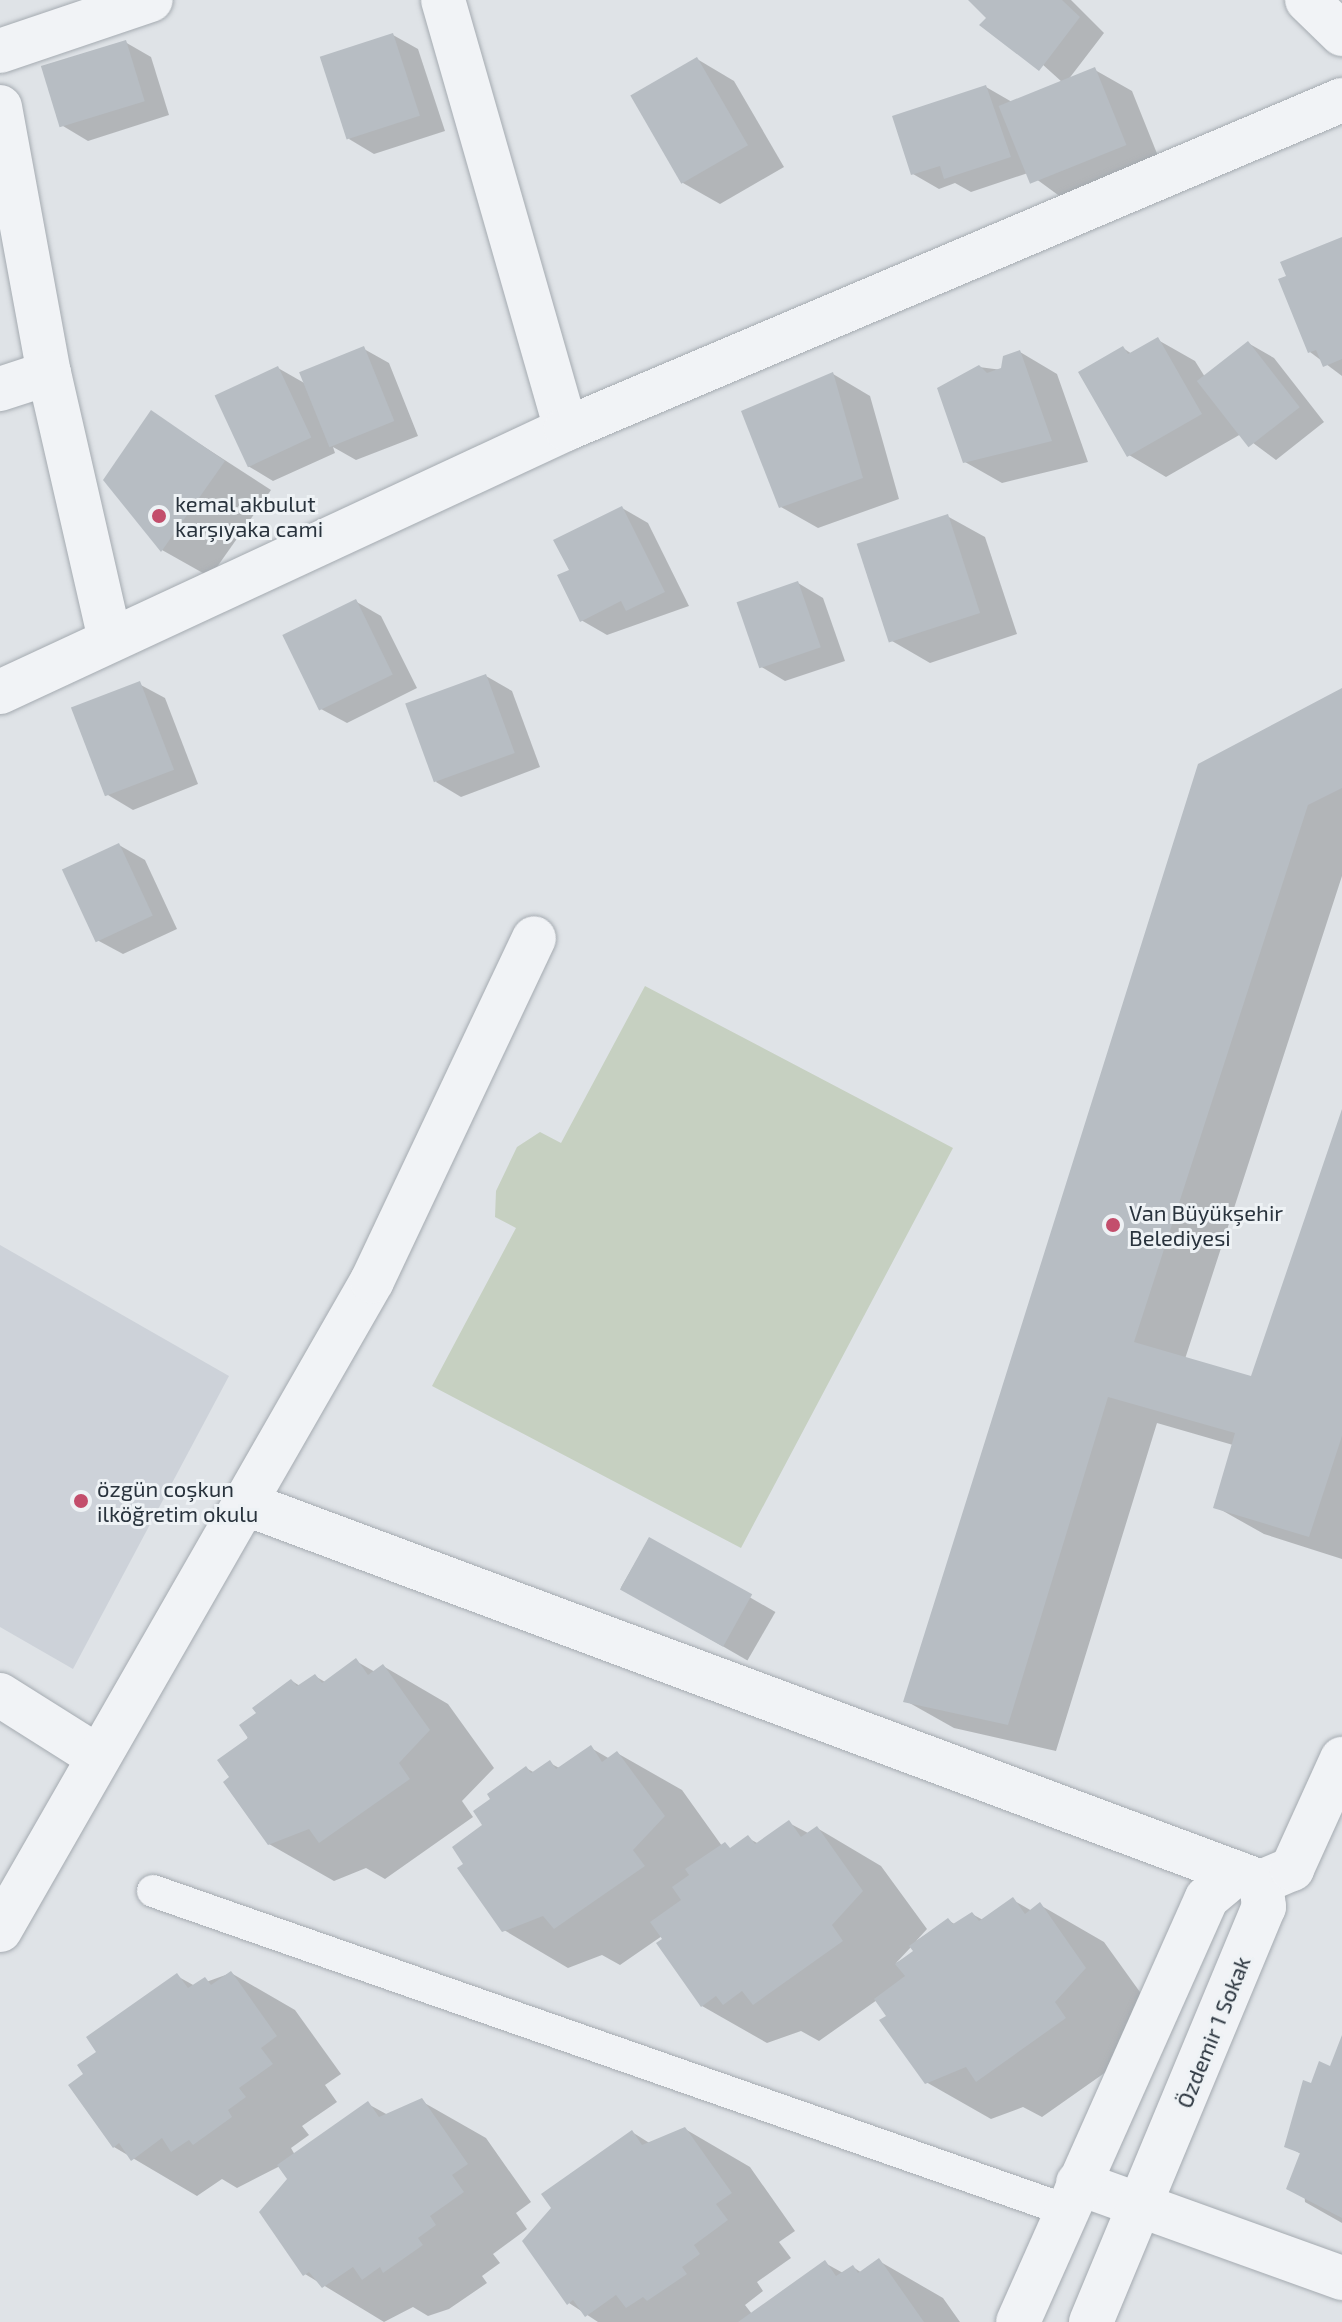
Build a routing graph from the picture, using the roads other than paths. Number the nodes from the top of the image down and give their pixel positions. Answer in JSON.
{"nodes":[{"id":1,"x":151,"y":0,"type":"edge"},
{"id":2,"x":443,"y":0,"type":"edge"},
{"id":3,"x":1307,"y":0,"type":"edge"},
{"id":4,"x":1342,"y":34,"type":"edge"},
{"id":5,"x":0,"y":51,"type":"edge"},
{"id":6,"x":1342,"y":100,"type":"edge"},
{"id":7,"x":0,"y":107,"type":"edge"},
{"id":8,"x":49,"y":373,"type":"junction"},
{"id":9,"x":0,"y":389,"type":"edge"},
{"id":10,"x":566,"y":429,"type":"junction"},
{"id":11,"x":110,"y":640,"type":"junction"},
{"id":12,"x":0,"y":692,"type":"edge"},
{"id":13,"x":534,"y":938,"type":"dead end"},
{"id":14,"x":249,"y":1505,"type":"junction"},
{"id":15,"x":0,"y":1695,"type":"edge"},
{"id":16,"x":97,"y":1756,"type":"junction"},
{"id":17,"x":1342,"y":1759,"type":"edge"},
{"id":18,"x":1249,"y":1878,"type":"junction"},
{"id":19,"x":153,"y":1891,"type":"dead end"},
{"id":20,"x":0,"y":1930,"type":"edge"},
{"id":21,"x":1072,"y":2197,"type":"junction"},
{"id":22,"x":1140,"y":2211,"type":"junction"},
{"id":23,"x":1342,"y":2278,"type":"edge"},
{"id":24,"x":1018,"y":2322,"type":"edge"},
{"id":25,"x":1091,"y":2322,"type":"edge"}],
"edges":[{"from":1,"to":5,"type":"street"},
{"from":2,"to":10,"type":"street"},
{"from":3,"to":4,"type":"street"},
{"from":6,"to":10,"type":"street"},
{"from":7,"to":8,"type":"street"},
{"from":8,"to":9,"type":"street"},
{"from":8,"to":11,"type":"street"},
{"from":10,"to":11,"type":"street"},
{"from":11,"to":12,"type":"street"},
{"from":13,"to":14,"type":"street"},
{"from":14,"to":16,"type":"street"},
{"from":14,"to":18,"type":"street"},
{"from":15,"to":16,"type":"street"},
{"from":16,"to":20,"type":"street"},
{"from":17,"to":18,"type":"street"},
{"from":18,"to":21,"type":"street"},
{"from":18,"to":22,"type":"street","name":"Özdemir 1 Sokak"},
{"from":19,"to":21,"type":"street"},
{"from":21,"to":22,"type":"street"},
{"from":21,"to":24,"type":"street"},
{"from":22,"to":23,"type":"street"},
{"from":22,"to":25,"type":"street","name":"Özdemir 1 Sokak"}]}
